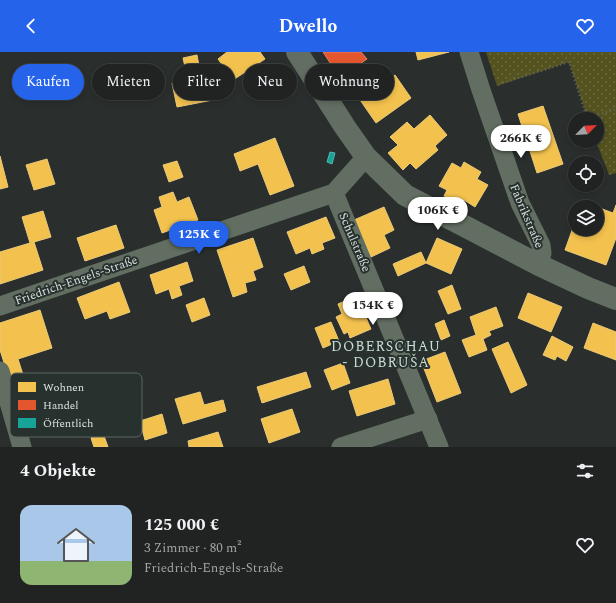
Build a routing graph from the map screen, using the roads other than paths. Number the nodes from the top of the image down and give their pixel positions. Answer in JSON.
{"nodes":[{"id":1,"x":297,"y":52,"type":"edge"},
{"id":2,"x":469,"y":52,"type":"edge"},
{"id":3,"x":366,"y":158,"type":"junction"},
{"id":4,"x":334,"y":193,"type":"junction"},
{"id":5,"x":539,"y":266,"type":"junction"},
{"id":6,"x":616,"y":299,"type":"edge"},
{"id":7,"x":0,"y":306,"type":"edge"},
{"id":8,"x":0,"y":371,"type":"edge"},
{"id":9,"x":10,"y":406,"type":"edge"},
{"id":10,"x":428,"y":419,"type":"junction"},
{"id":11,"x":19,"y":437,"type":"edge"},
{"id":12,"x":22,"y":447,"type":"edge"},
{"id":13,"x":341,"y":447,"type":"edge"},
{"id":14,"x":439,"y":447,"type":"edge"}],
"edges":[{"from":1,"to":3,"type":"street"},
{"from":2,"to":5,"type":"street","name":"Fabrikstraße"},
{"from":3,"to":4,"type":"street","name":"Friedrich-Engels-Straße"},
{"from":3,"to":5,"type":"street"},
{"from":4,"to":7,"type":"street","name":"Friedrich-Engels-Straße"},
{"from":4,"to":10,"type":"street","name":"Schulstraße"},
{"from":5,"to":6,"type":"street"},
{"from":8,"to":9,"type":"street"},
{"from":10,"to":13,"type":"street"},
{"from":10,"to":14,"type":"street","name":"Schulstraße"},
{"from":11,"to":12,"type":"street"}]}
